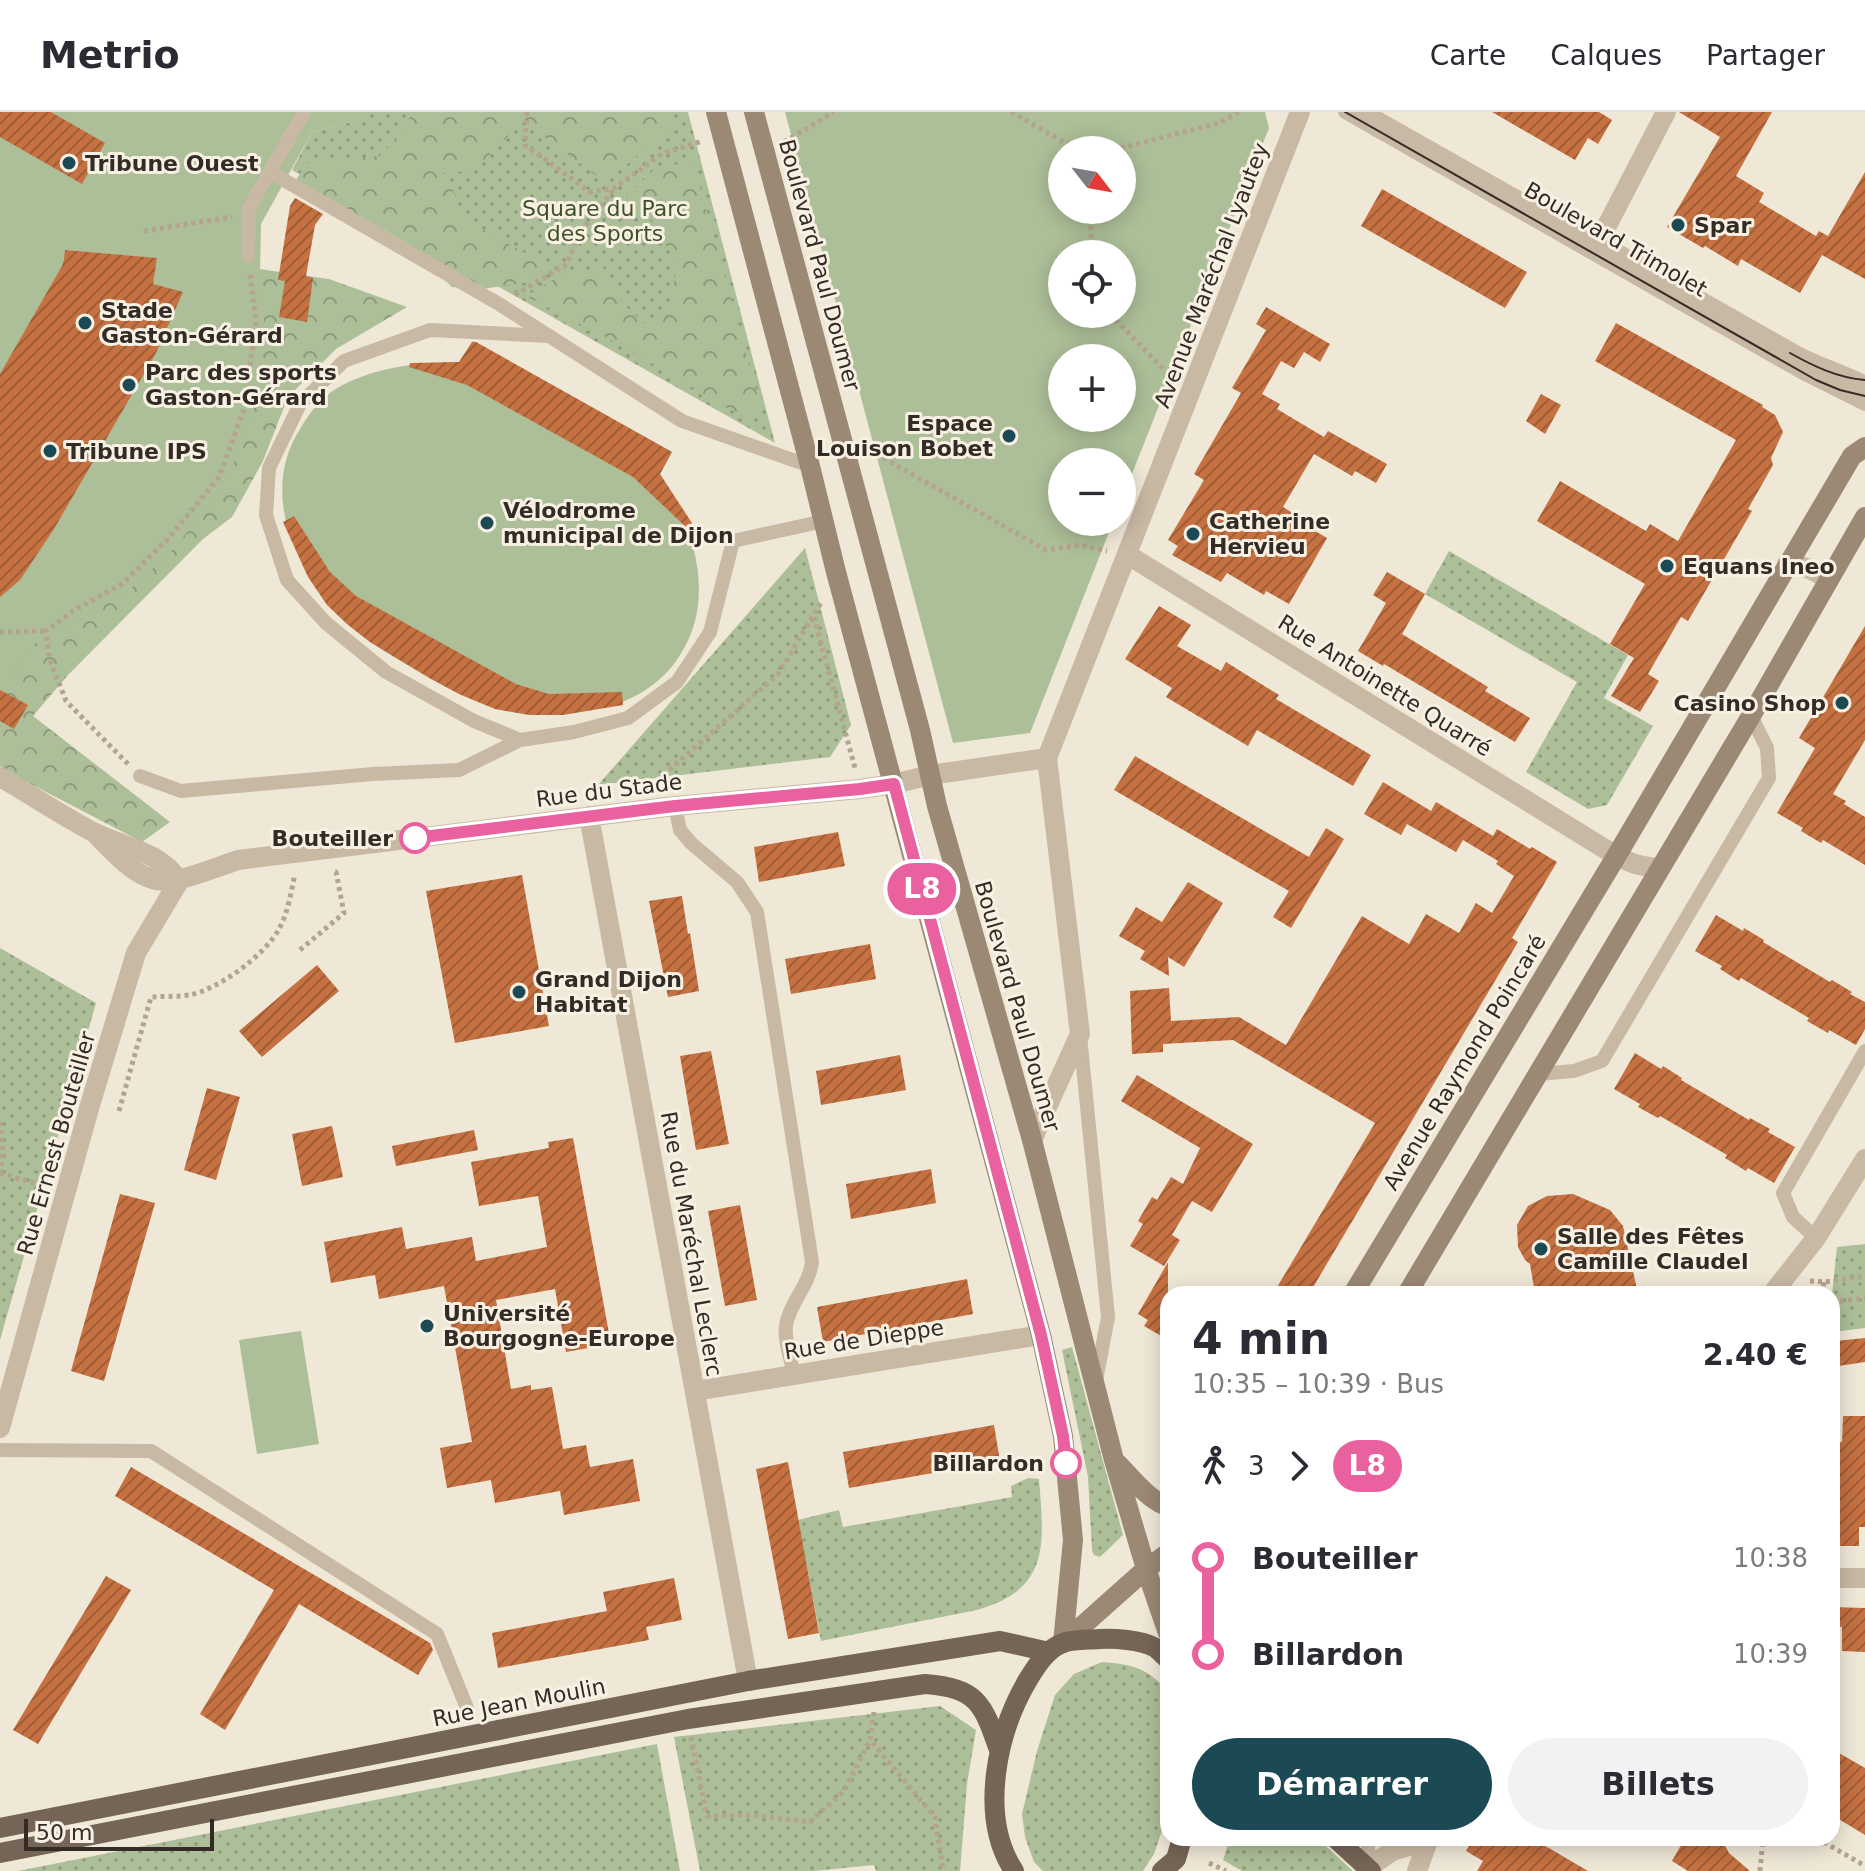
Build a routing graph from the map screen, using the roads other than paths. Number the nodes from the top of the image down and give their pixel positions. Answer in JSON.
{"nodes":[{"id":1,"x":304,"y":112,"type":"edge"},
{"id":2,"x":716,"y":112,"type":"edge"},
{"id":3,"x":754,"y":112,"type":"edge"},
{"id":4,"x":1300,"y":112,"type":"edge"},
{"id":5,"x":1345,"y":112,"type":"edge"},
{"id":6,"x":1367,"y":112,"type":"edge"},
{"id":7,"x":1666,"y":112,"type":"edge"},
{"id":8,"x":270,"y":172,"type":"junction"},
{"id":9,"x":1598,"y":243,"type":"junction"},
{"id":10,"x":248,"y":256,"type":"road end"},
{"id":11,"x":548,"y":336,"type":"junction"},
{"id":12,"x":1865,"y":386,"type":"edge"},
{"id":13,"x":1865,"y":404,"type":"edge"},
{"id":14,"x":1865,"y":447,"type":"edge"},
{"id":15,"x":810,"y":466,"type":"junction"},
{"id":16,"x":1865,"y":517,"type":"edge"},
{"id":17,"x":824,"y":521,"type":"junction"},
{"id":18,"x":1128,"y":555,"type":"junction"},
{"id":19,"x":1787,"y":564,"type":"junction"},
{"id":20,"x":1827,"y":580,"type":"junction"},
{"id":21,"x":1751,"y":716,"type":"junction"},
{"id":22,"x":520,"y":740,"type":"junction"},
{"id":23,"x":1047,"y":758,"type":"junction"},
{"id":24,"x":930,"y":775,"type":"junction"},
{"id":25,"x":140,"y":776,"type":"road end"},
{"id":26,"x":0,"y":777,"type":"edge"},
{"id":27,"x":894,"y":784,"type":"junction"},
{"id":28,"x":675,"y":806,"type":"junction"},
{"id":29,"x":589,"y":816,"type":"junction"},
{"id":30,"x":1617,"y":855,"type":"junction"},
{"id":31,"x":1659,"y":868,"type":"junction"},
{"id":32,"x":179,"y":881,"type":"junction"},
{"id":33,"x":1080,"y":1034,"type":"junction"},
{"id":34,"x":1865,"y":1051,"type":"edge"},
{"id":35,"x":1538,"y":1074,"type":"junction"},
{"id":36,"x":1032,"y":1140,"type":"junction"},
{"id":37,"x":1865,"y":1159,"type":"edge"},
{"id":38,"x":1816,"y":1238,"type":"junction"},
{"id":39,"x":1358,"y":1286,"type":"edge"},
{"id":40,"x":1412,"y":1286,"type":"edge"},
{"id":41,"x":1779,"y":1286,"type":"edge"},
{"id":42,"x":1041,"y":1335,"type":"junction"},
{"id":43,"x":794,"y":1375,"type":"junction"},
{"id":44,"x":1095,"y":1389,"type":"junction"},
{"id":45,"x":695,"y":1391,"type":"junction"},
{"id":46,"x":0,"y":1428,"type":"edge"},
{"id":47,"x":0,"y":1450,"type":"edge"},
{"id":48,"x":1114,"y":1460,"type":"junction"},
{"id":49,"x":1160,"y":1503,"type":"edge"},
{"id":50,"x":1160,"y":1559,"type":"edge"},
{"id":51,"x":1146,"y":1569,"type":"junction"},
{"id":52,"x":1840,"y":1578,"type":"edge"},
{"id":53,"x":1865,"y":1578,"type":"edge"},
{"id":54,"x":1160,"y":1610,"type":"edge"},
{"id":55,"x":1056,"y":1648,"type":"junction"},
{"id":56,"x":1160,"y":1652,"type":"edge"},
{"id":57,"x":748,"y":1681,"type":"junction"},
{"id":58,"x":467,"y":1708,"type":"dead end"},
{"id":59,"x":999,"y":1750,"type":"junction"},
{"id":60,"x":0,"y":1828,"type":"edge"},
{"id":61,"x":1179,"y":1846,"type":"edge"},
{"id":62,"x":1344,"y":1846,"type":"edge"},
{"id":63,"x":1368,"y":1846,"type":"edge"},
{"id":64,"x":1408,"y":1846,"type":"edge"},
{"id":65,"x":1426,"y":1846,"type":"edge"},
{"id":66,"x":0,"y":1853,"type":"edge"},
{"id":67,"x":1170,"y":1867,"type":"edge"},
{"id":68,"x":1370,"y":1870,"type":"edge"},
{"id":69,"x":1011,"y":1871,"type":"edge"},
{"id":70,"x":1417,"y":1871,"type":"edge"}],
"edges":[{"from":1,"to":8,"type":"lane"},
{"from":2,"to":15,"type":"main road"},
{"from":3,"to":24,"type":"main road","name":"Boulevard Paul Doumer"},
{"from":4,"to":18,"type":"street","name":"Avenue Maréchal Lyautey"},
{"from":5,"to":13,"type":"lane","name":"Boulevard Trimolet"},
{"from":6,"to":9,"type":"lane","name":"Boulevard Trimolet"},
{"from":7,"to":9,"type":"street"},
{"from":8,"to":10,"type":"lane"},
{"from":8,"to":11,"type":"lane"},
{"from":9,"to":12,"type":"street","name":"Boulevard Trimolet"},
{"from":11,"to":15,"type":"lane"},
{"from":11,"to":22,"type":"lane"},
{"from":14,"to":19,"type":"main road","name":"Avenue Raymond Poincaré"},
{"from":15,"to":17,"type":"main road"},
{"from":16,"to":20,"type":"main road"},
{"from":17,"to":22,"type":"lane"},
{"from":17,"to":27,"type":"main road"},
{"from":18,"to":23,"type":"street","name":"Avenue Maréchal Lyautey"},
{"from":18,"to":30,"type":"street","name":"Rue Antoinette Quarré"},
{"from":19,"to":20,"type":"street"},
{"from":19,"to":30,"type":"main road","name":"Avenue Raymond Poincaré"},
{"from":20,"to":21,"type":"main road"},
{"from":21,"to":31,"type":"main road"},
{"from":21,"to":35,"type":"lane"},
{"from":22,"to":25,"type":"lane"},
{"from":23,"to":24,"type":"street","name":"Rue du Stade"},
{"from":23,"to":33,"type":"street","name":"Avenue Maréchal Lyautey"},
{"from":24,"to":27,"type":"street","name":"Rue du Stade"},
{"from":24,"to":36,"type":"main road","name":"Boulevard Paul Doumer"},
{"from":26,"to":32,"type":"street","name":"Rue du Stade"},
{"from":27,"to":28,"type":"street","name":"Rue du Stade"},
{"from":27,"to":42,"type":"main road"},
{"from":28,"to":29,"type":"street","name":"Rue du Stade"},
{"from":28,"to":43,"type":"lane"},
{"from":29,"to":32,"type":"street","name":"Rue du Stade"},
{"from":29,"to":45,"type":"street","name":"Rue du Maréchal Leclerc"},
{"from":30,"to":31,"type":"street"},
{"from":30,"to":39,"type":"main road","name":"Avenue Raymond Poincaré"},
{"from":31,"to":35,"type":"main road"},
{"from":32,"to":46,"type":"street","name":"Rue Ernest Bouteiller"},
{"from":33,"to":36,"type":"street"},
{"from":33,"to":44,"type":"lane"},
{"from":34,"to":38,"type":"lane"},
{"from":35,"to":40,"type":"main road"},
{"from":36,"to":44,"type":"main road","name":"Boulevard Paul Doumer"},
{"from":37,"to":38,"type":"street"},
{"from":38,"to":41,"type":"street"},
{"from":42,"to":43,"type":"street","name":"Rue de Dieppe"},
{"from":42,"to":55,"type":"main road"},
{"from":43,"to":45,"type":"street","name":"Rue de Dieppe"},
{"from":44,"to":48,"type":"main road","name":"Boulevard Paul Doumer"},
{"from":45,"to":57,"type":"street","name":"Rue du Maréchal Leclerc"},
{"from":47,"to":58,"type":"lane"},
{"from":48,"to":49,"type":"main road"},
{"from":48,"to":51,"type":"main road","name":"Boulevard Paul Doumer"},
{"from":50,"to":51,"type":"main road"},
{"from":51,"to":54,"type":"main road","name":"Boulevard Paul Doumer"},
{"from":51,"to":55,"type":"main road"},
{"from":52,"to":53,"type":"street"},
{"from":55,"to":56,"type":"main road","name":"Rue Jean Moulin"},
{"from":55,"to":57,"type":"main road","name":"Rue Jean Moulin"},
{"from":55,"to":59,"type":"main road"},
{"from":57,"to":60,"type":"main road","name":"Rue Jean Moulin"},
{"from":59,"to":66,"type":"main road"},
{"from":59,"to":69,"type":"main road"},
{"from":61,"to":67,"type":"main road"},
{"from":62,"to":68,"type":"main road"},
{"from":63,"to":68,"type":"lane"},
{"from":64,"to":68,"type":"street"},
{"from":65,"to":70,"type":"street"}]}
